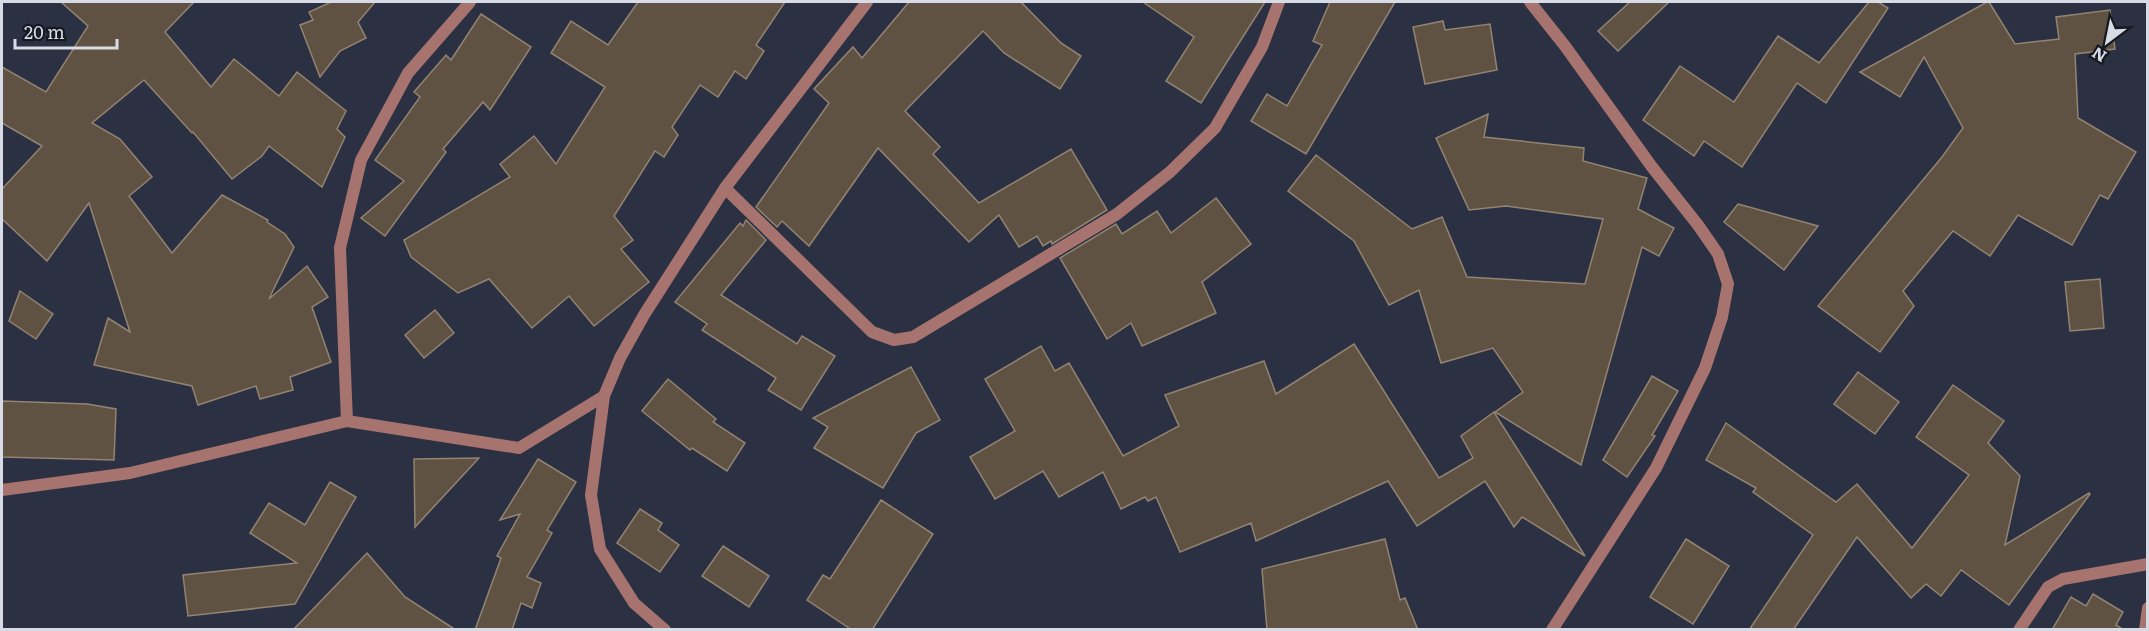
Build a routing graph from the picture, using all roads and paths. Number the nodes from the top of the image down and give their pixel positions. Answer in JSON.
{"nodes":[{"id":1,"x":470,"y":2,"type":"edge"},
{"id":2,"x":867,"y":2,"type":"edge"},
{"id":3,"x":1279,"y":2,"type":"edge"},
{"id":4,"x":1530,"y":2,"type":"edge"},
{"id":5,"x":725,"y":188,"type":"junction"},
{"id":6,"x":604,"y":396,"type":"junction"},
{"id":7,"x":347,"y":421,"type":"junction"},
{"id":8,"x":2,"y":490,"type":"edge"},
{"id":9,"x":2148,"y":564,"type":"edge"},
{"id":10,"x":2148,"y":608,"type":"edge"},
{"id":11,"x":665,"y":630,"type":"edge"},
{"id":12,"x":1552,"y":630,"type":"edge"},
{"id":13,"x":2019,"y":630,"type":"edge"},
{"id":14,"x":2145,"y":630,"type":"edge"}],
"edges":[{"from":1,"to":7,"type":"street"},
{"from":2,"to":5,"type":"street"},
{"from":3,"to":5,"type":"street"},
{"from":4,"to":12,"type":"street"},
{"from":5,"to":6,"type":"street"},
{"from":6,"to":7,"type":"street"},
{"from":6,"to":11,"type":"street"},
{"from":7,"to":8,"type":"street"},
{"from":9,"to":13,"type":"street"},
{"from":10,"to":14,"type":"street"}]}
